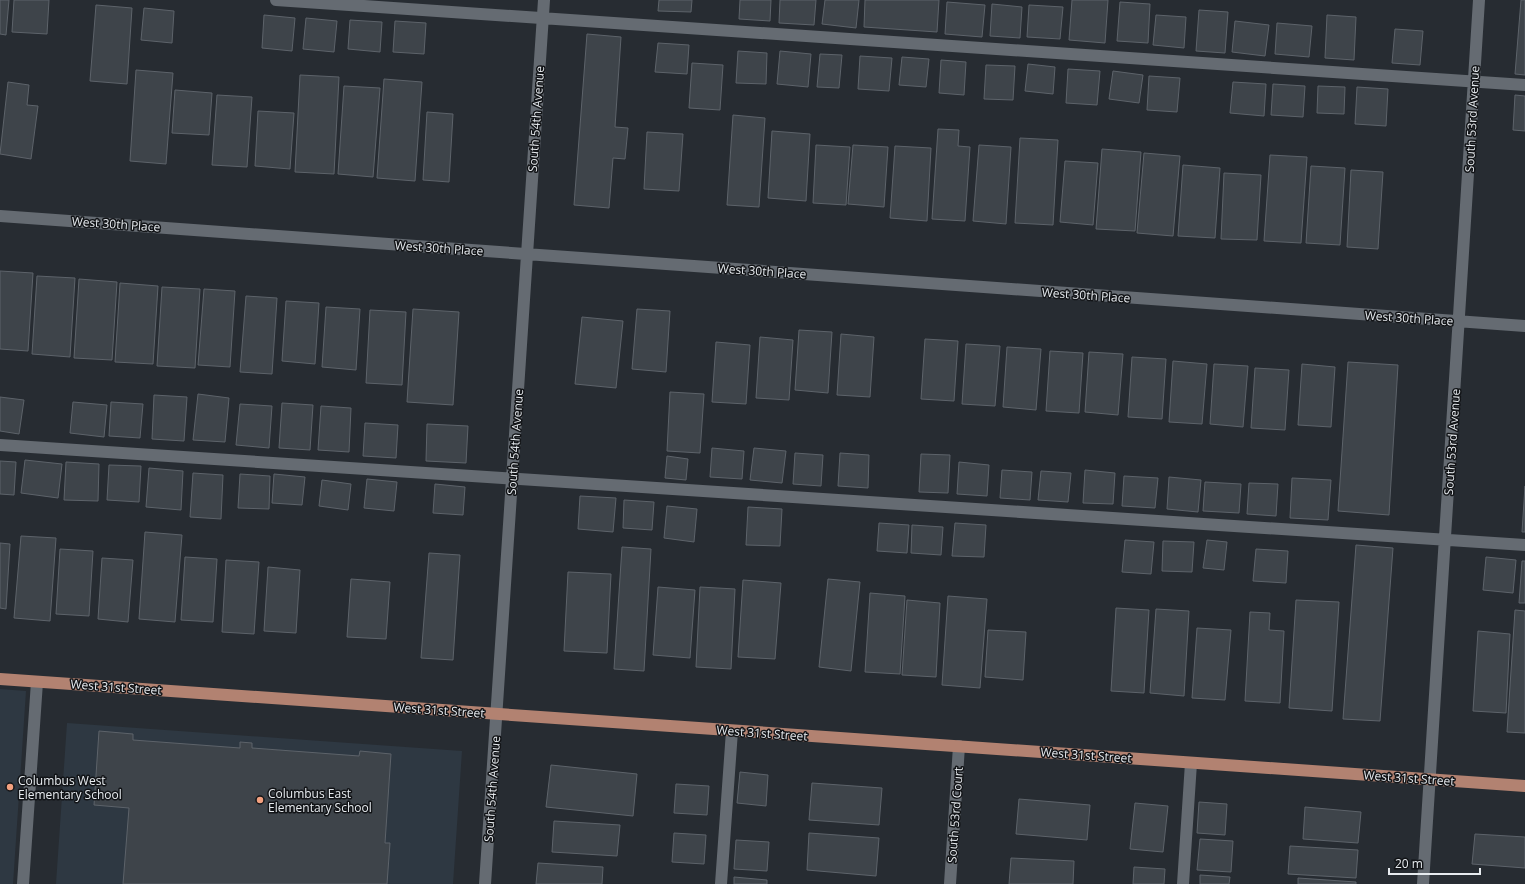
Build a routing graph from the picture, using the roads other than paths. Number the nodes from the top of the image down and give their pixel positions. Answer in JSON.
{"nodes":[{"id":1,"x":276,"y":0,"type":"edge"},
{"id":2,"x":544,"y":0,"type":"edge"},
{"id":3,"x":1479,"y":0,"type":"edge"},
{"id":4,"x":542,"y":18,"type":"junction"},
{"id":5,"x":1474,"y":81,"type":"junction"},
{"id":6,"x":1525,"y":85,"type":"edge"},
{"id":7,"x":0,"y":216,"type":"edge"},
{"id":8,"x":527,"y":254,"type":"junction"},
{"id":9,"x":1460,"y":322,"type":"junction"},
{"id":10,"x":1525,"y":326,"type":"edge"},
{"id":11,"x":0,"y":445,"type":"edge"},
{"id":12,"x":512,"y":479,"type":"junction"},
{"id":13,"x":1445,"y":540,"type":"junction"},
{"id":14,"x":1525,"y":545,"type":"edge"},
{"id":15,"x":0,"y":679,"type":"edge"},
{"id":16,"x":37,"y":682,"type":"junction"},
{"id":17,"x":497,"y":714,"type":"junction"},
{"id":18,"x":732,"y":730,"type":"junction"},
{"id":19,"x":959,"y":746,"type":"junction"},
{"id":20,"x":1191,"y":763,"type":"junction"},
{"id":21,"x":1430,"y":780,"type":"junction"},
{"id":22,"x":1525,"y":786,"type":"edge"},
{"id":23,"x":23,"y":884,"type":"edge"},
{"id":24,"x":485,"y":884,"type":"edge"},
{"id":25,"x":721,"y":884,"type":"edge"},
{"id":26,"x":950,"y":884,"type":"edge"},
{"id":27,"x":1183,"y":884,"type":"edge"},
{"id":28,"x":1423,"y":884,"type":"edge"}],
"edges":[{"from":1,"to":4,"type":"street"},
{"from":2,"to":4,"type":"street","name":"South 54th Avenue"},
{"from":3,"to":5,"type":"street","name":"South 53rd Avenue"},
{"from":4,"to":5,"type":"street"},
{"from":4,"to":8,"type":"street","name":"South 54th Avenue"},
{"from":5,"to":6,"type":"street"},
{"from":5,"to":9,"type":"street","name":"South 53rd Avenue"},
{"from":7,"to":8,"type":"street","name":"West 30th Place"},
{"from":8,"to":9,"type":"street","name":"West 30th Place"},
{"from":8,"to":12,"type":"street","name":"South 54th Avenue"},
{"from":9,"to":10,"type":"street","name":"West 30th Place"},
{"from":9,"to":13,"type":"street","name":"South 53rd Avenue"},
{"from":11,"to":12,"type":"street"},
{"from":12,"to":13,"type":"street"},
{"from":12,"to":17,"type":"street","name":"South 54th Avenue"},
{"from":13,"to":14,"type":"street"},
{"from":13,"to":21,"type":"street","name":"South 53rd Avenue"},
{"from":15,"to":16,"type":"main road","name":"West 31st Street"},
{"from":16,"to":17,"type":"main road","name":"West 31st Street"},
{"from":16,"to":23,"type":"street"},
{"from":17,"to":18,"type":"main road","name":"West 31st Street"},
{"from":17,"to":24,"type":"street","name":"South 54th Avenue"},
{"from":18,"to":19,"type":"main road","name":"West 31st Street"},
{"from":18,"to":25,"type":"street"},
{"from":19,"to":20,"type":"main road","name":"West 31st Street"},
{"from":19,"to":26,"type":"street","name":"South 53rd Court"},
{"from":20,"to":21,"type":"main road","name":"West 31st Street"},
{"from":20,"to":27,"type":"street"},
{"from":21,"to":22,"type":"main road","name":"West 31st Street"},
{"from":21,"to":28,"type":"street","name":"South 53rd Avenue"}]}
